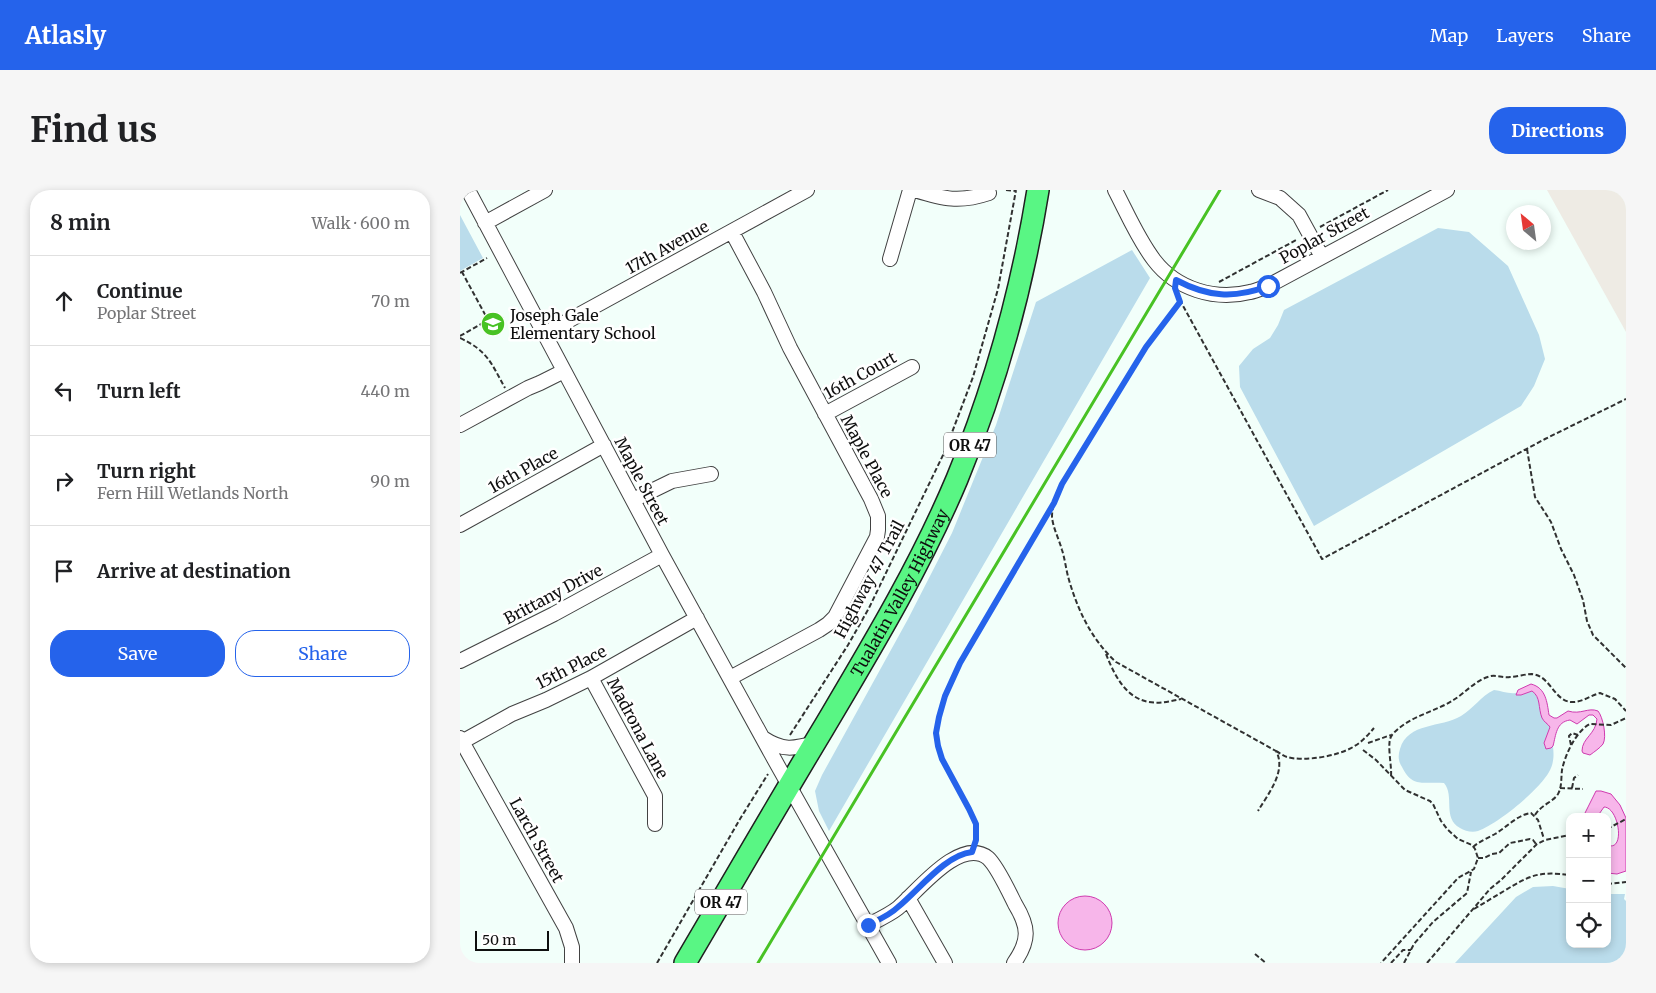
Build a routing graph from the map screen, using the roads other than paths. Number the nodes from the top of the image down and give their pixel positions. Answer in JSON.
{"nodes":[{"id":1,"x":468,"y":190,"type":"edge"},
{"id":2,"x":545,"y":190,"type":"edge"},
{"id":3,"x":807,"y":190,"type":"edge"},
{"id":4,"x":910,"y":190,"type":"edge"},
{"id":5,"x":915,"y":190,"type":"edge"},
{"id":6,"x":1038,"y":190,"type":"edge"},
{"id":7,"x":1115,"y":190,"type":"edge"},
{"id":8,"x":1259,"y":190,"type":"edge"},
{"id":9,"x":1447,"y":190,"type":"edge"},
{"id":10,"x":989,"y":193,"type":"dead end"},
{"id":11,"x":485,"y":222,"type":"junction"},
{"id":12,"x":732,"y":232,"type":"junction"},
{"id":13,"x":1322,"y":256,"type":"junction"},
{"id":14,"x":890,"y":259,"type":"dead end"},
{"id":15,"x":544,"y":334,"type":"junction"},
{"id":16,"x":912,"y":367,"type":"dead end"},
{"id":17,"x":564,"y":371,"type":"junction"},
{"id":18,"x":825,"y":414,"type":"junction"},
{"id":19,"x":460,"y":425,"type":"edge"},
{"id":20,"x":604,"y":445,"type":"junction"},
{"id":21,"x":711,"y":474,"type":"dead end"},
{"id":22,"x":633,"y":500,"type":"junction"},
{"id":23,"x":460,"y":525,"type":"edge"},
{"id":24,"x":662,"y":555,"type":"junction"},
{"id":25,"x":697,"y":618,"type":"junction"},
{"id":26,"x":460,"y":661,"type":"edge"},
{"id":27,"x":591,"y":678,"type":"junction"},
{"id":28,"x":730,"y":678,"type":"junction"},
{"id":29,"x":763,"y":738,"type":"junction"},
{"id":30,"x":461,"y":741,"type":"edge"},
{"id":31,"x":815,"y":743,"type":"junction"},
{"id":32,"x":790,"y":787,"type":"junction"},
{"id":33,"x":655,"y":824,"type":"dead end"},
{"id":34,"x":908,"y":898,"type":"junction"},
{"id":35,"x":868,"y":925,"type":"junction"},
{"id":36,"x":572,"y":963,"type":"edge"},
{"id":37,"x":685,"y":963,"type":"edge"},
{"id":38,"x":889,"y":963,"type":"edge"},
{"id":39,"x":945,"y":963,"type":"edge"},
{"id":40,"x":1014,"y":963,"type":"edge"}],
"edges":[{"from":1,"to":11,"type":"street","name":"Maple Street"},
{"from":2,"to":11,"type":"street"},
{"from":3,"to":12,"type":"street","name":"17th Avenue"},
{"from":4,"to":14,"type":"street"},
{"from":5,"to":10,"type":"street"},
{"from":6,"to":31,"type":"highway","name":"Tualatin Valley Highway","number":"OR 47"},
{"from":7,"to":13,"type":"street","name":"Poplar Street"},
{"from":8,"to":13,"type":"street"},
{"from":9,"to":13,"type":"street","name":"Poplar Street"},
{"from":11,"to":15,"type":"street","name":"Maple Street"},
{"from":12,"to":15,"type":"street","name":"17th Avenue"},
{"from":12,"to":18,"type":"street","name":"Maple Place"},
{"from":15,"to":17,"type":"street","name":"Maple Street"},
{"from":16,"to":18,"type":"street","name":"16th Court"},
{"from":17,"to":19,"type":"street"},
{"from":17,"to":20,"type":"street","name":"Maple Street"},
{"from":18,"to":28,"type":"street","name":"Maple Place"},
{"from":20,"to":22,"type":"street","name":"Maple Street"},
{"from":20,"to":23,"type":"street","name":"16th Place"},
{"from":21,"to":22,"type":"street"},
{"from":22,"to":24,"type":"street","name":"Maple Street"},
{"from":24,"to":25,"type":"street","name":"Maple Street"},
{"from":24,"to":26,"type":"street","name":"Brittany Drive"},
{"from":25,"to":27,"type":"street","name":"15th Place"},
{"from":25,"to":28,"type":"street","name":"Maple Street"},
{"from":27,"to":30,"type":"street","name":"15th Place"},
{"from":27,"to":33,"type":"street","name":"Madrona Lane"},
{"from":28,"to":29,"type":"street","name":"Maple Street"},
{"from":29,"to":31,"type":"street"},
{"from":29,"to":32,"type":"street","name":"Maple Street"},
{"from":30,"to":36,"type":"street","name":"Larch Street"},
{"from":31,"to":32,"type":"highway","name":"Tualatin Valley Highway","number":"OR 47"},
{"from":32,"to":35,"type":"street","name":"Maple Street"},
{"from":32,"to":37,"type":"highway","name":"Tualatin Valley Highway","number":"OR 47"},
{"from":34,"to":35,"type":"street"},
{"from":34,"to":39,"type":"street"},
{"from":34,"to":40,"type":"street"},
{"from":35,"to":38,"type":"street","name":"Maple Street"}]}
